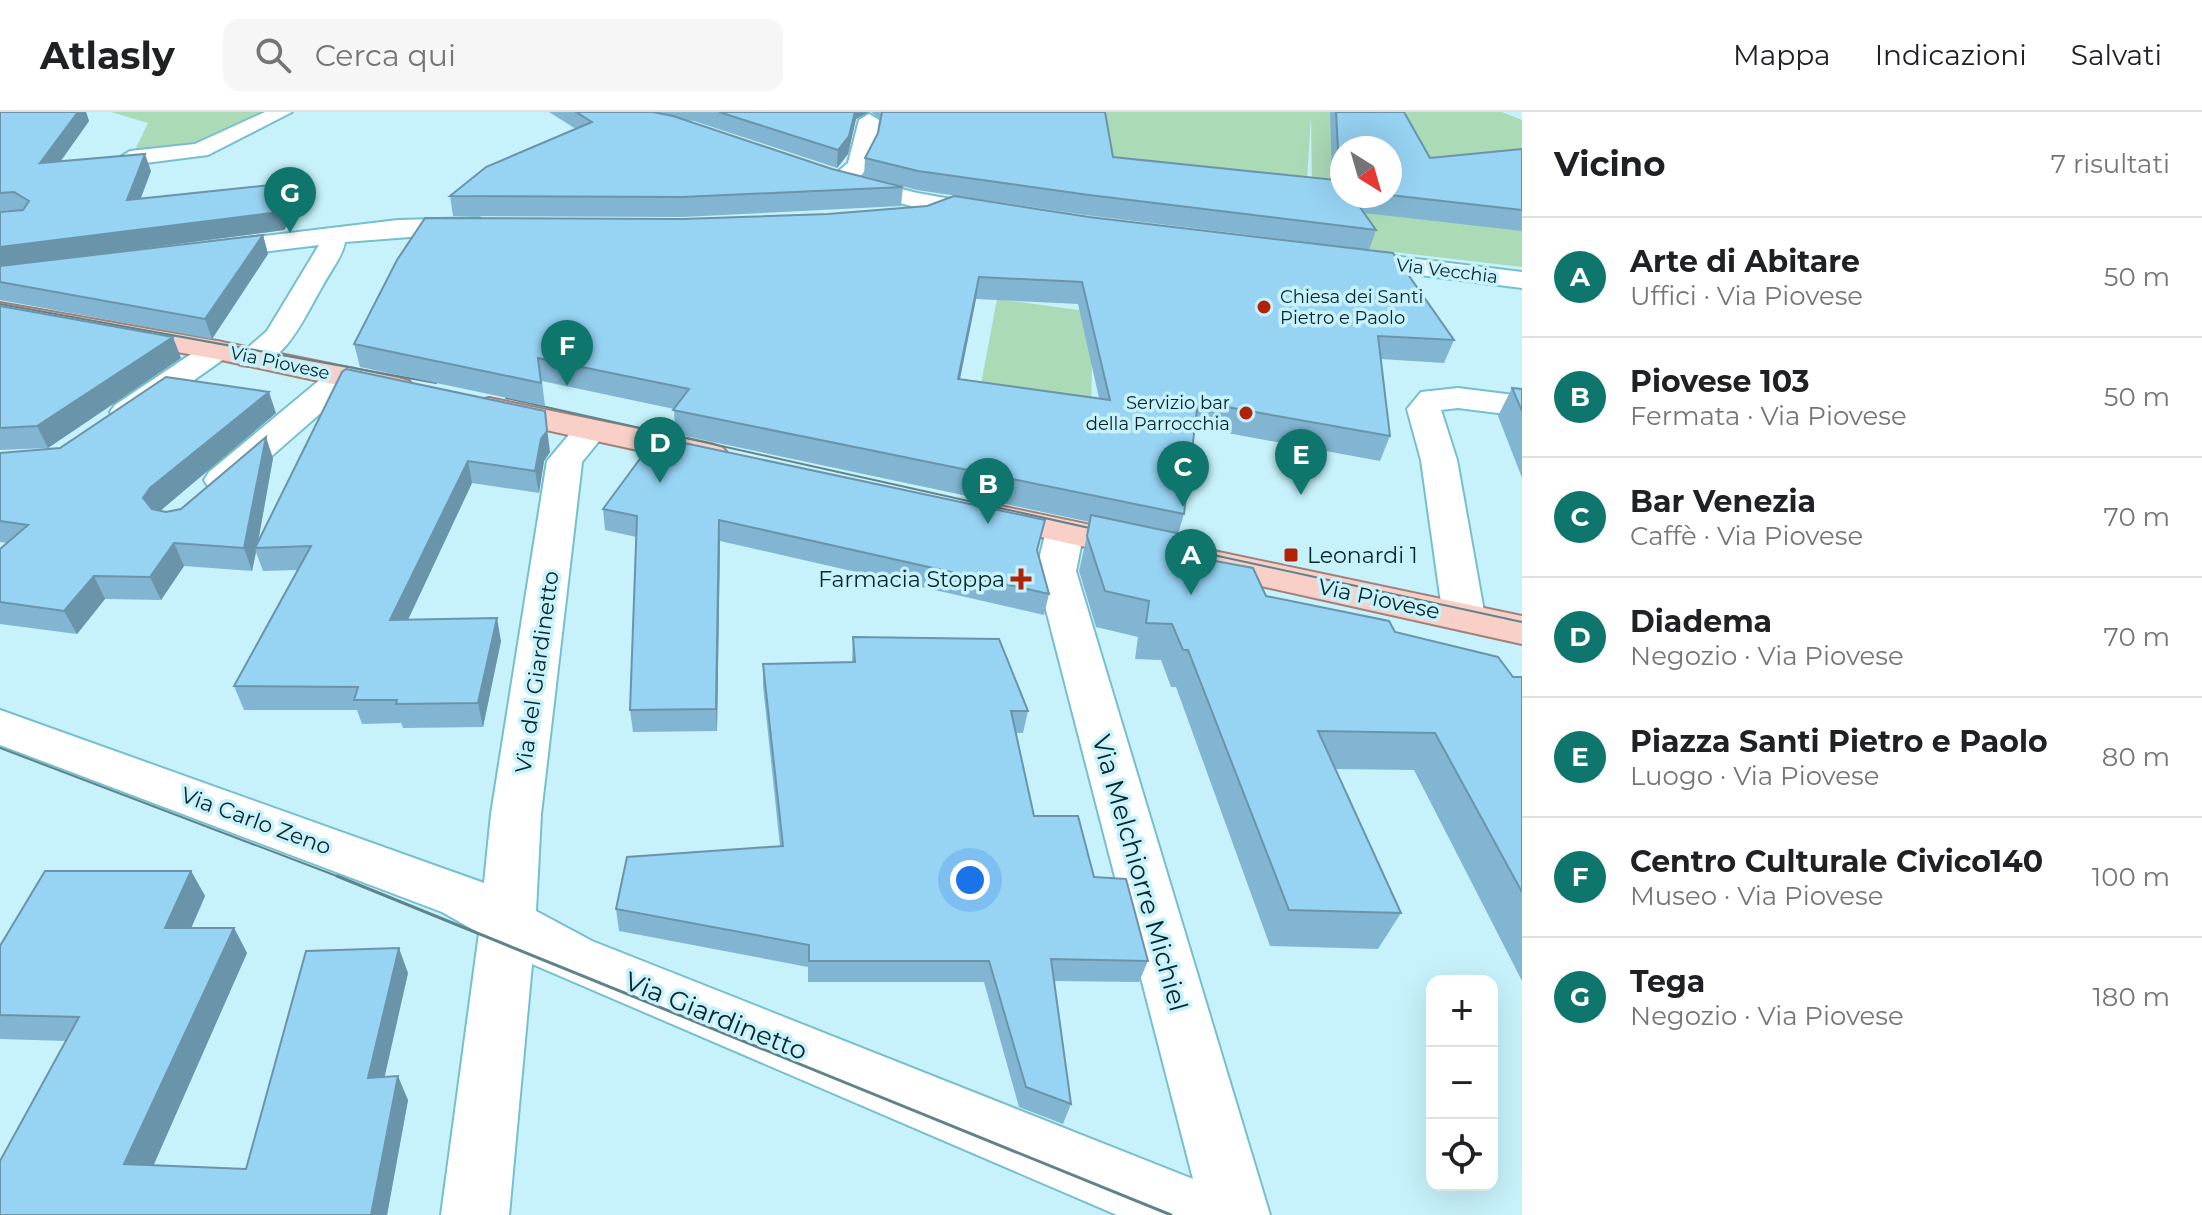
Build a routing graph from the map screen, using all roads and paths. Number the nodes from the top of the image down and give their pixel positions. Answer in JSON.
{"nodes":[{"id":1,"x":282,"y":112,"type":"edge"},
{"id":2,"x":869,"y":120,"type":"dead end"},
{"id":3,"x":228,"y":139,"type":"junction"},
{"id":4,"x":265,"y":144,"type":"dead end"},
{"id":5,"x":130,"y":158,"type":"edge"},
{"id":6,"x":814,"y":170,"type":"edge"},
{"id":7,"x":840,"y":180,"type":"junction"},
{"id":8,"x":945,"y":206,"type":"junction"},
{"id":9,"x":1019,"y":217,"type":"edge"},
{"id":10,"x":896,"y":219,"type":"edge"},
{"id":11,"x":507,"y":226,"type":"edge"},
{"id":12,"x":333,"y":244,"type":"dead end"},
{"id":13,"x":176,"y":254,"type":"edge"},
{"id":14,"x":1316,"y":255,"type":"edge"},
{"id":15,"x":1522,"y":280,"type":"edge"},
{"id":16,"x":0,"y":312,"type":"edge"},
{"id":17,"x":217,"y":350,"type":"junction"},
{"id":18,"x":251,"y":358,"type":"junction"},
{"id":19,"x":344,"y":376,"type":"junction"},
{"id":20,"x":1522,"y":406,"type":"edge"},
{"id":21,"x":590,"y":431,"type":"junction"},
{"id":22,"x":95,"y":435,"type":"edge"},
{"id":23,"x":743,"y":462,"type":"edge"},
{"id":24,"x":199,"y":500,"type":"edge"},
{"id":25,"x":958,"y":508,"type":"edge"},
{"id":26,"x":1065,"y":531,"type":"junction"},
{"id":27,"x":1464,"y":617,"type":"junction"},
{"id":28,"x":1522,"y":630,"type":"edge"},
{"id":29,"x":0,"y":727,"type":"edge"},
{"id":30,"x":508,"y":923,"type":"junction"},
{"id":31,"x":475,"y":1215,"type":"edge"},
{"id":32,"x":1198,"y":1215,"type":"edge"},
{"id":33,"x":1236,"y":1215,"type":"edge"}],
"edges":[{"from":1,"to":3,"type":"street"},
{"from":2,"to":7,"type":"street"},
{"from":3,"to":4,"type":"street"},
{"from":3,"to":5,"type":"street"},
{"from":6,"to":7,"type":"street"},
{"from":7,"to":8,"type":"street"},
{"from":8,"to":9,"type":"street"},
{"from":8,"to":10,"type":"street"},
{"from":11,"to":13,"type":"street"},
{"from":12,"to":18,"type":"street"},
{"from":14,"to":15,"type":"street","name":"Via Vecchia"},
{"from":16,"to":17,"type":"main road","name":"Via Piovese"},
{"from":17,"to":18,"type":"main road","name":"Via Piovese"},
{"from":17,"to":22,"type":"street","name":"Via Piovese"},
{"from":18,"to":19,"type":"main road","name":"Via Piovese"},
{"from":19,"to":21,"type":"main road","name":"Via Piovese"},
{"from":19,"to":24,"type":"street","name":"Via Piovese"},
{"from":20,"to":27,"type":"street"},
{"from":21,"to":23,"type":"main road","name":"Via Piovese"},
{"from":21,"to":30,"type":"street","name":"Via del Giardinetto"},
{"from":25,"to":26,"type":"main road","name":"Via Piovese"},
{"from":26,"to":27,"type":"main road","name":"Via Piovese"},
{"from":26,"to":33,"type":"street","name":"Via Melchiorre Michiel"},
{"from":27,"to":28,"type":"main road","name":"Via Piovese"},
{"from":29,"to":30,"type":"street","name":"Via Carlo Zeno"},
{"from":30,"to":31,"type":"street"},
{"from":30,"to":32,"type":"street","name":"Via Giardinetto"}]}
